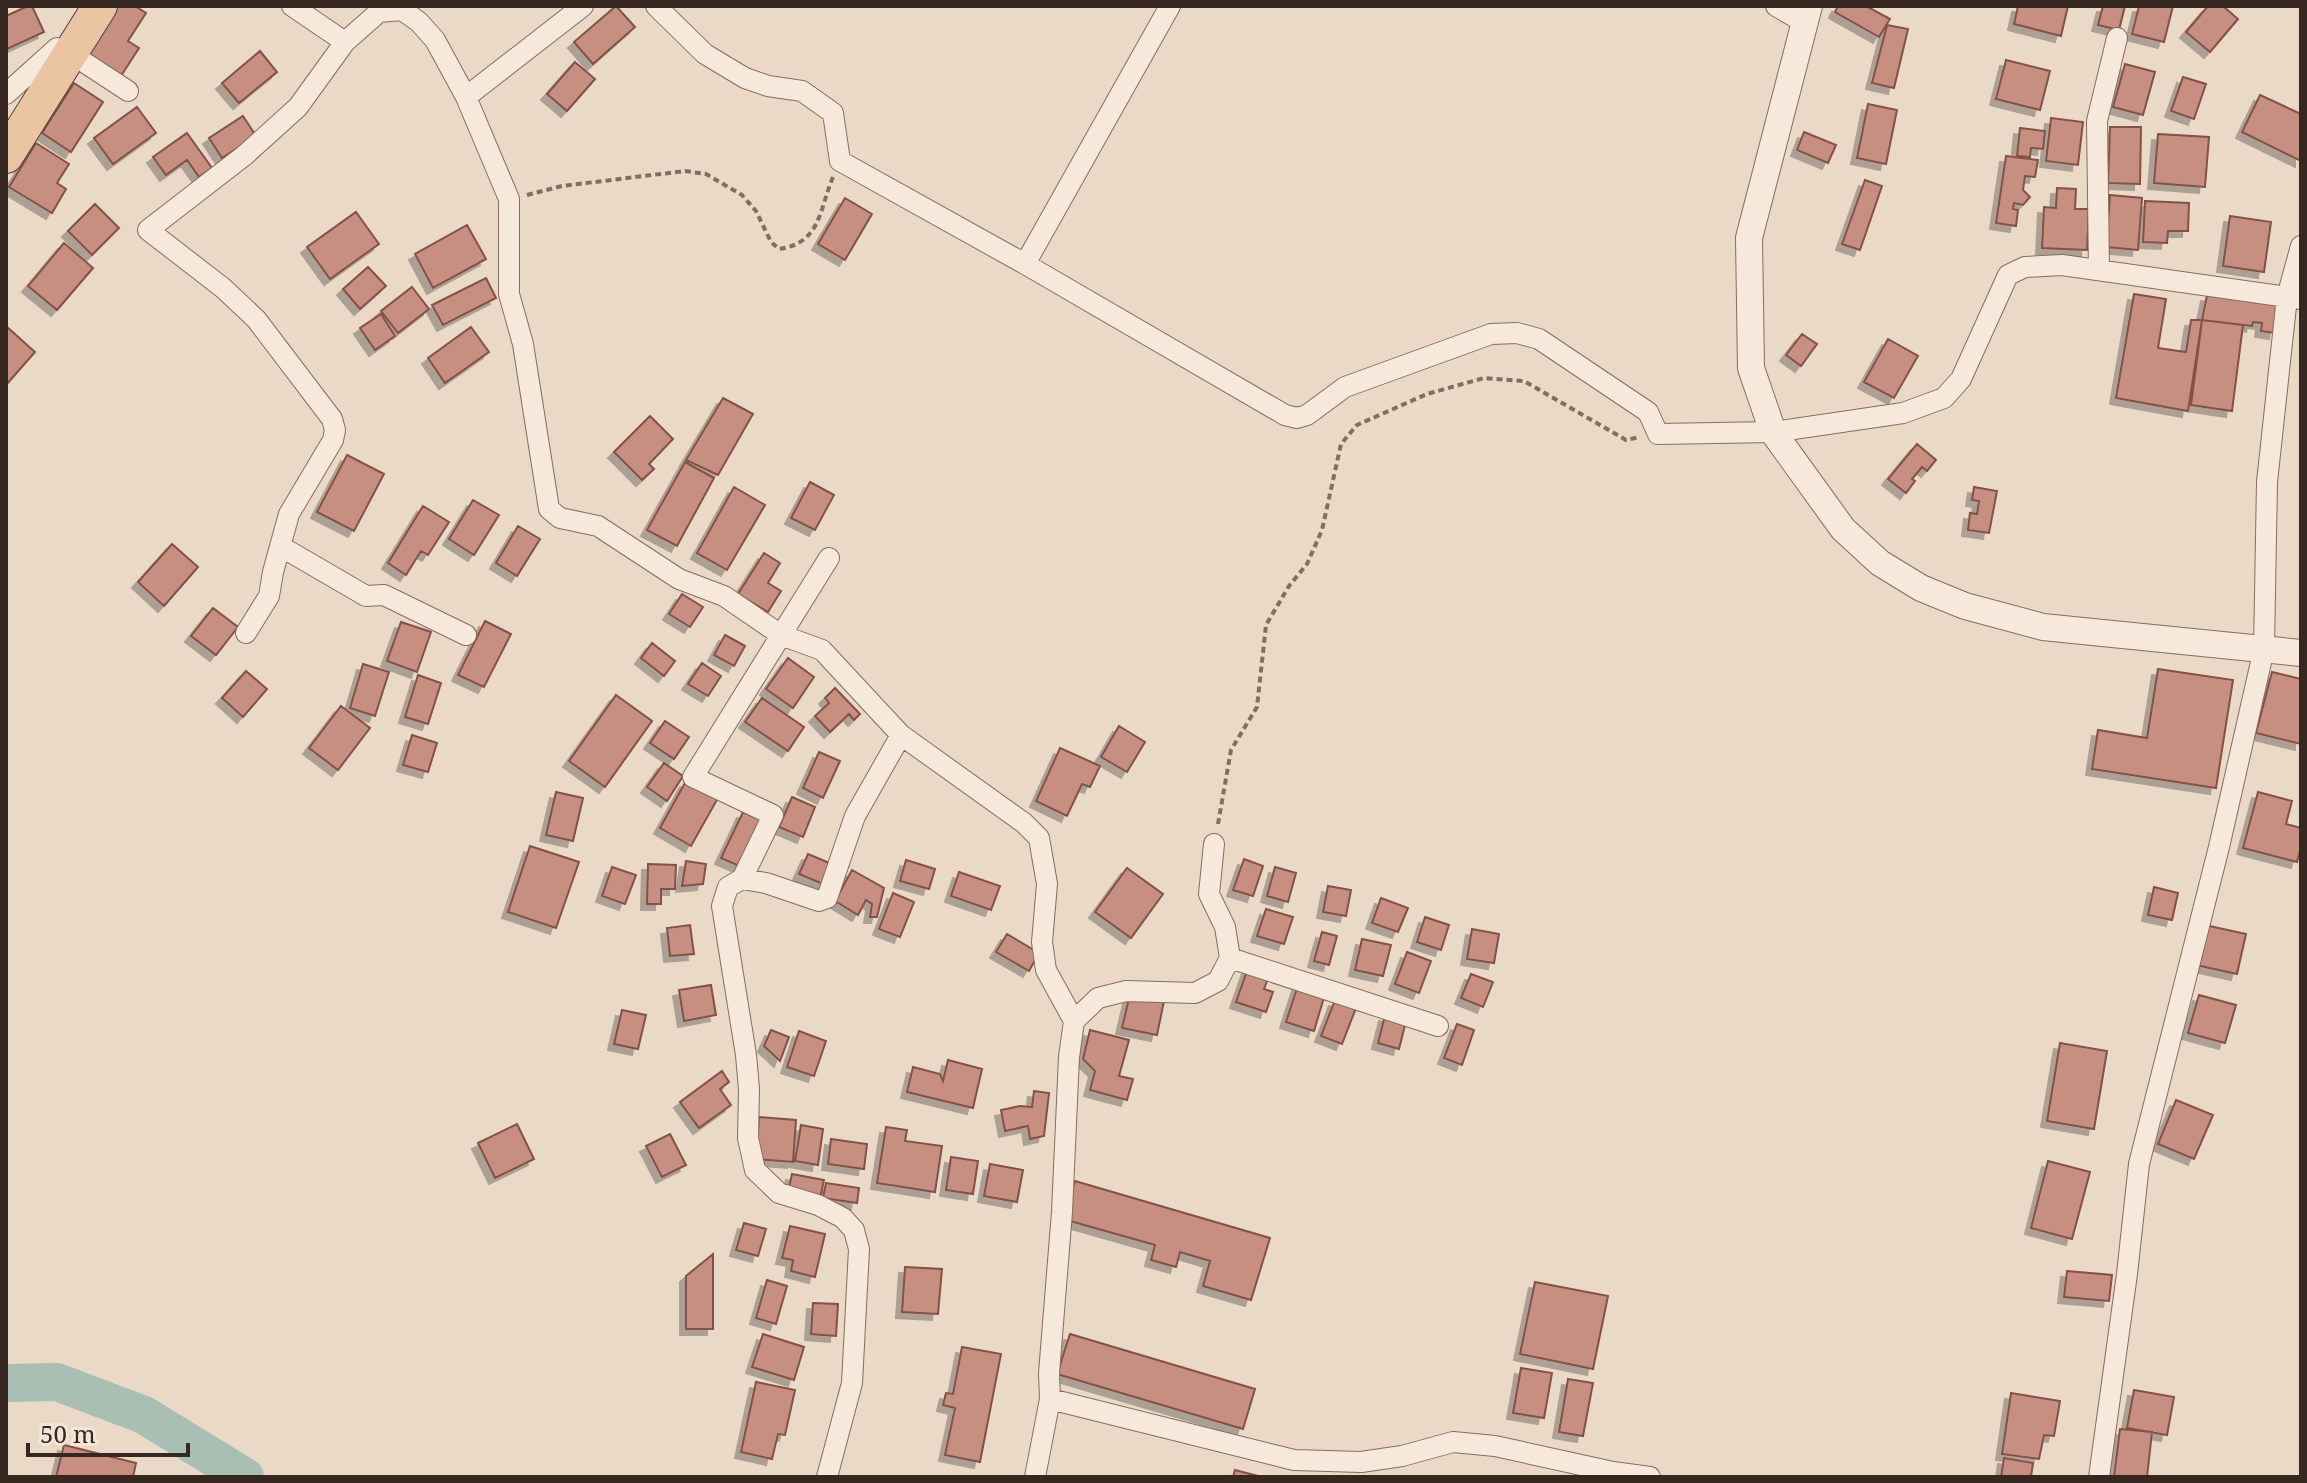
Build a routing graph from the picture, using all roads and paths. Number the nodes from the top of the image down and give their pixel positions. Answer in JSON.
{"nodes":[{"id":1,"x":292,"y":6,"type":"edge"},
{"id":2,"x":583,"y":6,"type":"edge"},
{"id":3,"x":656,"y":6,"type":"edge"},
{"id":4,"x":1170,"y":6,"type":"edge"},
{"id":5,"x":1776,"y":6,"type":"edge"},
{"id":6,"x":92,"y":11,"type":"edge"},
{"id":7,"x":1807,"y":15,"type":"edge"},
{"id":8,"x":2117,"y":38,"type":"dead end"},
{"id":9,"x":345,"y":42,"type":"junction"},
{"id":10,"x":70,"y":53,"type":"junction"},
{"id":11,"x":128,"y":91,"type":"dead end"},
{"id":12,"x":6,"y":94,"type":"edge"},
{"id":13,"x":466,"y":97,"type":"junction"},
{"id":14,"x":6,"y":156,"type":"edge"},
{"id":15,"x":840,"y":161,"type":"junction"},
{"id":16,"x":509,"y":199,"type":"junction"},
{"id":17,"x":2301,"y":246,"type":"edge"},
{"id":18,"x":1025,"y":264,"type":"junction"},
{"id":19,"x":2099,"y":270,"type":"junction"},
{"id":20,"x":2294,"y":298,"type":"edge"},
{"id":21,"x":1773,"y":432,"type":"junction"},
{"id":22,"x":1658,"y":434,"type":"junction"},
{"id":23,"x":280,"y":546,"type":"junction"},
{"id":24,"x":829,"y":558,"type":"dead end"},
{"id":25,"x":246,"y":633,"type":"dead end"},
{"id":26,"x":466,"y":635,"type":"dead end"},
{"id":27,"x":781,"y":635,"type":"junction"},
{"id":28,"x":2264,"y":649,"type":"junction"},
{"id":29,"x":2301,"y":653,"type":"edge"},
{"id":30,"x":901,"y":735,"type":"junction"},
{"id":31,"x":1214,"y":844,"type":"joint"},
{"id":32,"x":742,"y":879,"type":"junction"},
{"id":33,"x":1230,"y":958,"type":"junction"},
{"id":34,"x":1074,"y":1021,"type":"junction"},
{"id":35,"x":1438,"y":1026,"type":"dead end"},
{"id":36,"x":1050,"y":1399,"type":"junction"},
{"id":37,"x":827,"y":1477,"type":"edge"},
{"id":38,"x":1035,"y":1477,"type":"edge"},
{"id":39,"x":1650,"y":1477,"type":"edge"},
{"id":40,"x":2099,"y":1477,"type":"edge"}],
"edges":[{"from":1,"to":9,"type":"street"},
{"from":2,"to":13,"type":"street"},
{"from":3,"to":15,"type":"street"},
{"from":4,"to":18,"type":"street"},
{"from":5,"to":7,"type":"street"},
{"from":6,"to":10,"type":"main road"},
{"from":7,"to":21,"type":"street"},
{"from":8,"to":19,"type":"street"},
{"from":9,"to":13,"type":"street"},
{"from":9,"to":23,"type":"street"},
{"from":10,"to":11,"type":"street"},
{"from":10,"to":12,"type":"street"},
{"from":10,"to":14,"type":"main road"},
{"from":13,"to":16,"type":"street"},
{"from":15,"to":16,"type":"path"},
{"from":15,"to":18,"type":"street"},
{"from":16,"to":27,"type":"street"},
{"from":17,"to":20,"type":"street"},
{"from":18,"to":22,"type":"street"},
{"from":19,"to":20,"type":"street"},
{"from":19,"to":21,"type":"street"},
{"from":20,"to":28,"type":"street"},
{"from":21,"to":22,"type":"street"},
{"from":21,"to":28,"type":"street"},
{"from":22,"to":31,"type":"path"},
{"from":23,"to":25,"type":"street"},
{"from":23,"to":26,"type":"street"},
{"from":24,"to":27,"type":"street"},
{"from":27,"to":30,"type":"street"},
{"from":27,"to":32,"type":"street"},
{"from":28,"to":29,"type":"street"},
{"from":28,"to":40,"type":"street"},
{"from":30,"to":32,"type":"street"},
{"from":30,"to":34,"type":"street"},
{"from":31,"to":33,"type":"street"},
{"from":32,"to":37,"type":"street"},
{"from":33,"to":34,"type":"street"},
{"from":33,"to":35,"type":"street"},
{"from":34,"to":36,"type":"street"},
{"from":36,"to":38,"type":"street"},
{"from":36,"to":39,"type":"street"}]}
